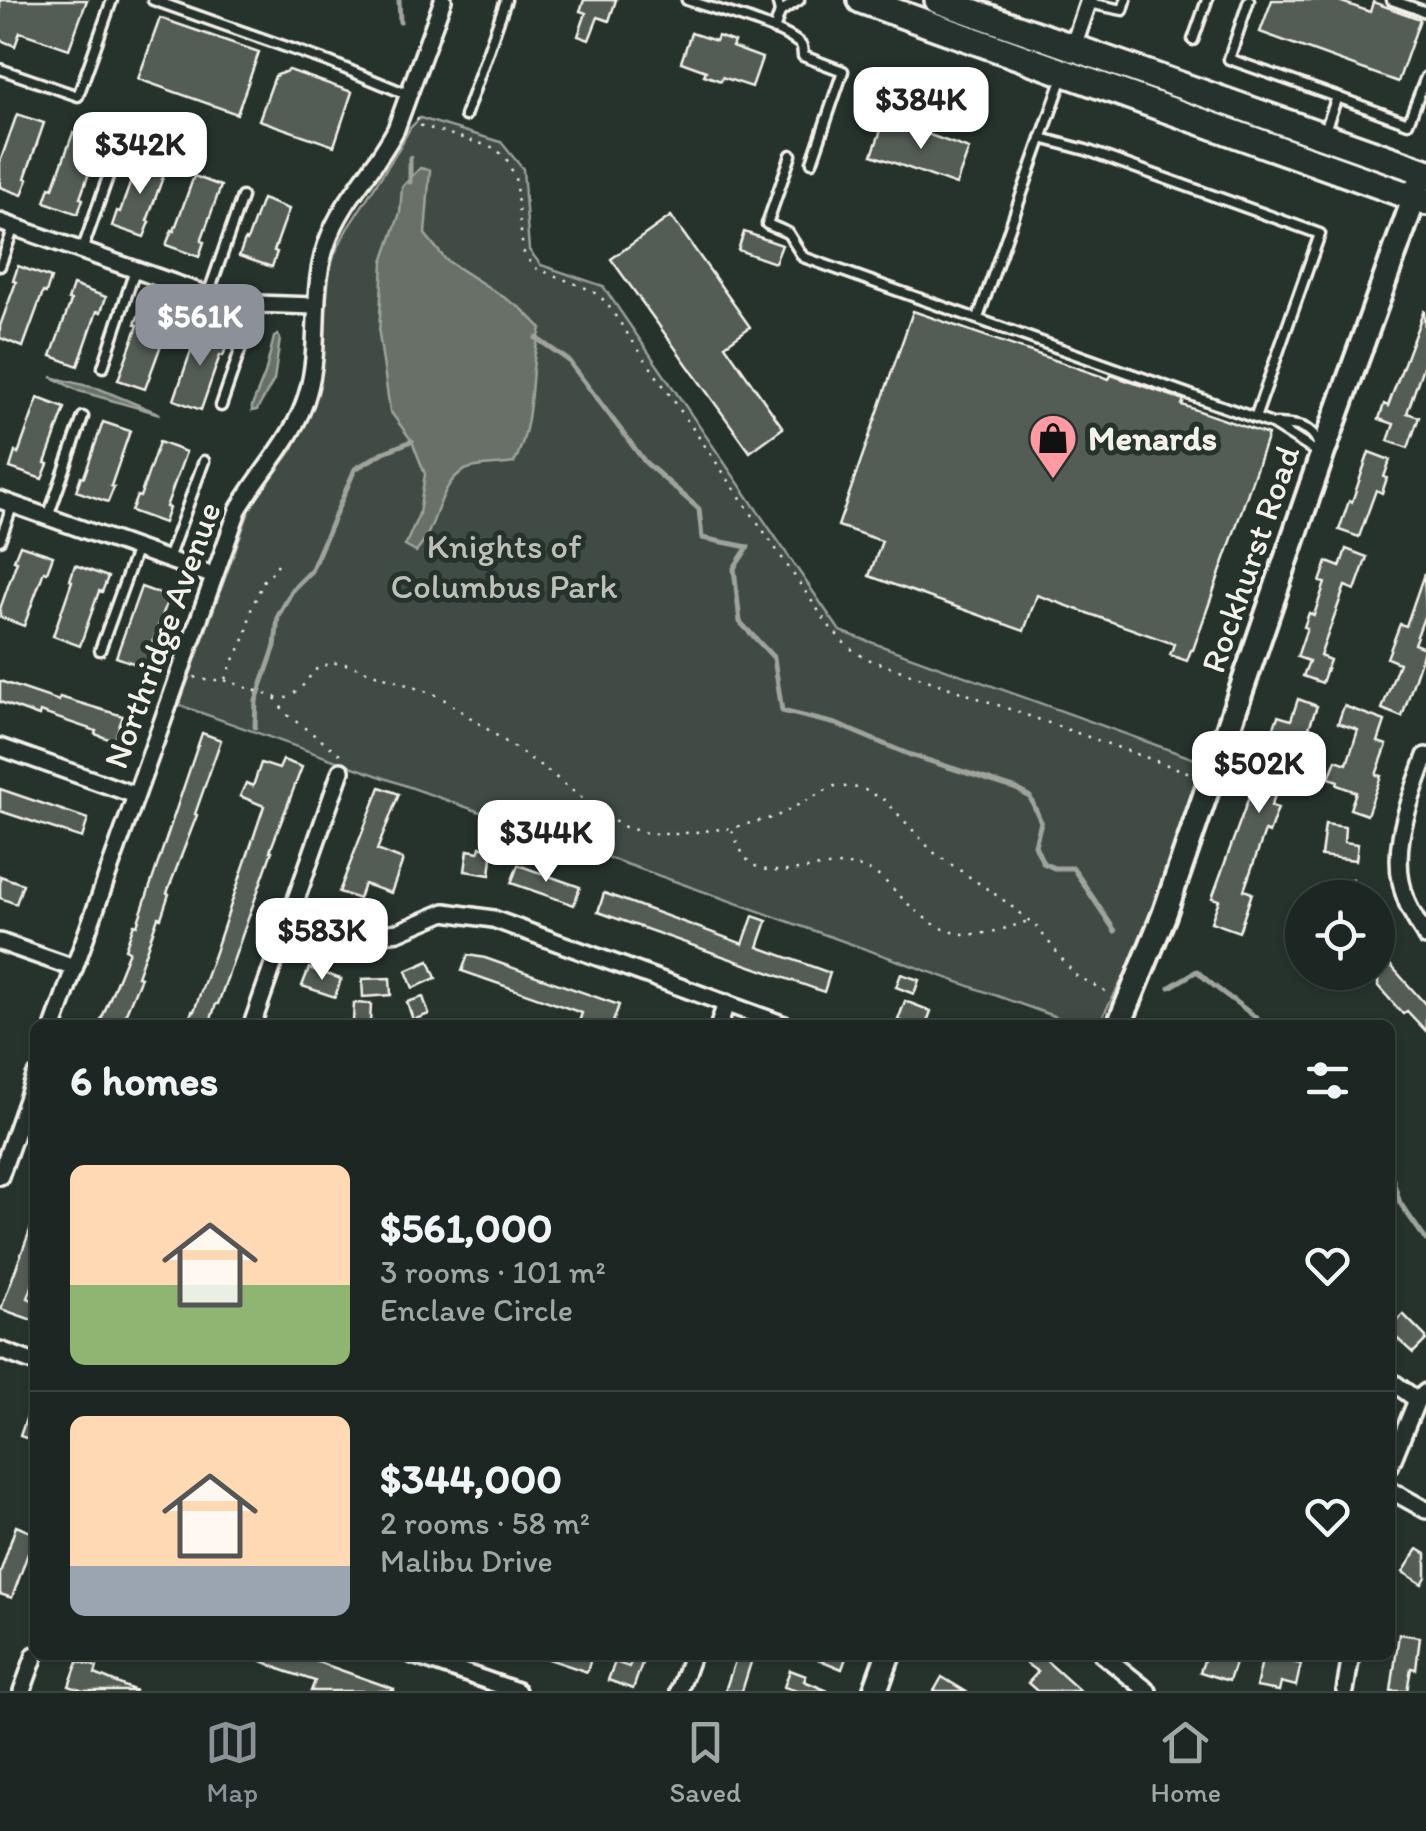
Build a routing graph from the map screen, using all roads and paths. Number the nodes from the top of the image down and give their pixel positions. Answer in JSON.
{"nodes":[{"id":1,"x":112,"y":0,"type":"edge"},
{"id":2,"x":153,"y":0,"type":"edge"},
{"id":3,"x":443,"y":0,"type":"edge"},
{"id":4,"x":506,"y":0,"type":"edge"},
{"id":5,"x":687,"y":0,"type":"edge"},
{"id":6,"x":777,"y":0,"type":"edge"},
{"id":7,"x":799,"y":0,"type":"edge"},
{"id":8,"x":861,"y":0,"type":"edge"},
{"id":9,"x":938,"y":0,"type":"edge"},
{"id":10,"x":1126,"y":0,"type":"edge"},
{"id":11,"x":1206,"y":0,"type":"edge"},
{"id":12,"x":1249,"y":0,"type":"edge"},
{"id":13,"x":1392,"y":0,"type":"edge"},
{"id":14,"x":1088,"y":1,"type":"edge"},
{"id":15,"x":780,"y":12,"type":"junction"},
{"id":16,"x":1426,"y":12,"type":"edge"},
{"id":17,"x":774,"y":30,"type":"junction"},
{"id":18,"x":1193,"y":40,"type":"dead end"},
{"id":19,"x":1073,"y":48,"type":"junction"},
{"id":20,"x":0,"y":68,"type":"edge"},
{"id":21,"x":1064,"y":73,"type":"junction"},
{"id":22,"x":1426,"y":77,"type":"edge"},
{"id":23,"x":1337,"y":97,"type":"junction"},
{"id":24,"x":415,"y":101,"type":"junction"},
{"id":25,"x":465,"y":116,"type":"dead end"},
{"id":26,"x":1323,"y":136,"type":"junction"},
{"id":27,"x":1041,"y":138,"type":"junction"},
{"id":28,"x":117,"y":151,"type":"dead end"},
{"id":29,"x":791,"y":155,"type":"dead end"},
{"id":30,"x":812,"y":162,"type":"dead end"},
{"id":31,"x":1425,"y":172,"type":"edge"},
{"id":32,"x":242,"y":198,"type":"dead end"},
{"id":33,"x":1420,"y":200,"type":"edge"},
{"id":34,"x":7,"y":224,"type":"edge"},
{"id":35,"x":82,"y":251,"type":"junction"},
{"id":36,"x":0,"y":266,"type":"edge"},
{"id":37,"x":135,"y":270,"type":"junction"},
{"id":38,"x":208,"y":295,"type":"junction"},
{"id":39,"x":256,"y":304,"type":"junction"},
{"id":40,"x":315,"y":306,"type":"junction"},
{"id":41,"x":978,"y":318,"type":"junction"},
{"id":42,"x":103,"y":367,"type":"dead end"},
{"id":43,"x":221,"y":406,"type":"dead end"},
{"id":44,"x":83,"y":418,"type":"dead end"},
{"id":45,"x":1255,"y":418,"type":"junction"},
{"id":46,"x":1272,"y":424,"type":"junction"},
{"id":47,"x":1322,"y":455,"type":"junction"},
{"id":48,"x":204,"y":461,"type":"dead end"},
{"id":49,"x":6,"y":502,"type":"edge"},
{"id":50,"x":48,"y":516,"type":"junction"},
{"id":51,"x":0,"y":540,"type":"edge"},
{"id":52,"x":137,"y":548,"type":"junction"},
{"id":53,"x":280,"y":559,"type":"dead end"},
{"id":54,"x":168,"y":560,"type":"junction"},
{"id":55,"x":214,"y":576,"type":"junction"},
{"id":56,"x":100,"y":650,"type":"dead end"},
{"id":57,"x":181,"y":673,"type":"junction"},
{"id":58,"x":224,"y":680,"type":"junction"},
{"id":59,"x":274,"y":697,"type":"junction"},
{"id":60,"x":0,"y":747,"type":"edge"},
{"id":61,"x":1426,"y":756,"type":"edge"},
{"id":62,"x":341,"y":770,"type":"joint"},
{"id":63,"x":1210,"y":780,"type":"junction"},
{"id":64,"x":135,"y":795,"type":"junction"},
{"id":65,"x":730,"y":828,"type":"junction"},
{"id":66,"x":1029,"y":920,"type":"junction"},
{"id":67,"x":289,"y":921,"type":"junction"},
{"id":68,"x":1426,"y":937,"type":"edge"},
{"id":69,"x":0,"y":942,"type":"edge"},
{"id":70,"x":74,"y":968,"type":"junction"},
{"id":71,"x":1129,"y":1001,"type":"junction"},
{"id":72,"x":726,"y":1003,"type":"junction"},
{"id":73,"x":56,"y":1020,"type":"edge"},
{"id":74,"x":254,"y":1020,"type":"edge"},
{"id":75,"x":720,"y":1020,"type":"edge"},
{"id":76,"x":772,"y":1020,"type":"edge"},
{"id":77,"x":1121,"y":1020,"type":"edge"},
{"id":78,"x":30,"y":1088,"type":"edge"},
{"id":79,"x":6,"y":1141,"type":"edge"},
{"id":80,"x":0,"y":1176,"type":"edge"},
{"id":81,"x":0,"y":1350,"type":"edge"},
{"id":82,"x":30,"y":1361,"type":"edge"},
{"id":83,"x":1395,"y":1383,"type":"edge"},
{"id":84,"x":1421,"y":1396,"type":"edge"},
{"id":85,"x":1395,"y":1455,"type":"edge"},
{"id":86,"x":1395,"y":1493,"type":"edge"},
{"id":87,"x":1426,"y":1510,"type":"edge"},
{"id":88,"x":34,"y":1660,"type":"edge"},
{"id":89,"x":428,"y":1660,"type":"edge"},
{"id":90,"x":690,"y":1660,"type":"edge"},
{"id":91,"x":886,"y":1660,"type":"edge"},
{"id":92,"x":1109,"y":1660,"type":"edge"},
{"id":93,"x":1350,"y":1660,"type":"edge"},
{"id":94,"x":22,"y":1691,"type":"edge"},
{"id":95,"x":517,"y":1691,"type":"edge"},
{"id":96,"x":679,"y":1691,"type":"edge"},
{"id":97,"x":875,"y":1691,"type":"edge"},
{"id":98,"x":1148,"y":1691,"type":"edge"},
{"id":99,"x":1345,"y":1691,"type":"edge"}],
"edges":[{"from":1,"to":20,"type":"lane"},
{"from":2,"to":24,"type":"lane"},
{"from":3,"to":24,"type":"street","name":"Northridge Avenue"},
{"from":4,"to":25,"type":"lane"},
{"from":5,"to":17,"type":"lane"},
{"from":6,"to":15,"type":"lane"},
{"from":7,"to":15,"type":"lane"},
{"from":8,"to":21,"type":"main road"},
{"from":9,"to":19,"type":"main road"},
{"from":10,"to":14,"type":"lane"},
{"from":11,"to":18,"type":"lane"},
{"from":12,"to":23,"type":"lane"},
{"from":13,"to":16,"type":"lane"},
{"from":14,"to":19,"type":"street"},
{"from":15,"to":17,"type":"lane"},
{"from":17,"to":30,"type":"lane"},
{"from":19,"to":21,"type":"street"},
{"from":19,"to":26,"type":"main road"},
{"from":21,"to":27,"type":"lane"},
{"from":21,"to":33,"type":"main road"},
{"from":22,"to":23,"type":"lane"},
{"from":23,"to":26,"type":"lane"},
{"from":24,"to":40,"type":"street","name":"Northridge Avenue"},
{"from":24,"to":63,"type":"path"},
{"from":26,"to":31,"type":"main road"},
{"from":27,"to":41,"type":"lane"},
{"from":27,"to":45,"type":"lane"},
{"from":28,"to":35,"type":"lane"},
{"from":29,"to":41,"type":"lane"},
{"from":31,"to":33,"type":"street","name":"Rockhurst Road"},
{"from":32,"to":38,"type":"lane"},
{"from":33,"to":47,"type":"street","name":"Rockhurst Road"},
{"from":34,"to":35,"type":"street"},
{"from":34,"to":36,"type":"lane"},
{"from":35,"to":37,"type":"street"},
{"from":37,"to":38,"type":"street"},
{"from":37,"to":42,"type":"lane"},
{"from":38,"to":39,"type":"street"},
{"from":39,"to":40,"type":"street"},
{"from":39,"to":43,"type":"lane"},
{"from":40,"to":55,"type":"street","name":"Northridge Avenue"},
{"from":41,"to":45,"type":"lane"},
{"from":44,"to":50,"type":"lane"},
{"from":45,"to":46,"type":"lane"},
{"from":46,"to":47,"type":"lane"},
{"from":46,"to":47,"type":"lane"},
{"from":47,"to":63,"type":"street","name":"Rockhurst Road"},
{"from":48,"to":54,"type":"lane"},
{"from":49,"to":50,"type":"street"},
{"from":49,"to":51,"type":"lane"},
{"from":50,"to":52,"type":"street"},
{"from":52,"to":54,"type":"street"},
{"from":52,"to":56,"type":"lane"},
{"from":53,"to":58,"type":"path"},
{"from":54,"to":55,"type":"street"},
{"from":55,"to":57,"type":"street","name":"Northridge Avenue"},
{"from":57,"to":58,"type":"path"},
{"from":57,"to":64,"type":"street","name":"Northridge Avenue"},
{"from":58,"to":59,"type":"path"},
{"from":59,"to":62,"type":"path"},
{"from":59,"to":65,"type":"path"},
{"from":60,"to":64,"type":"street"},
{"from":61,"to":68,"type":"street"},
{"from":62,"to":67,"type":"street"},
{"from":63,"to":71,"type":"street","name":"Rockhurst Road"},
{"from":64,"to":70,"type":"street","name":"Northridge Avenue"},
{"from":65,"to":66,"type":"path"},
{"from":65,"to":66,"type":"path"},
{"from":66,"to":71,"type":"path"},
{"from":67,"to":72,"type":"street"},
{"from":67,"to":74,"type":"street"},
{"from":69,"to":70,"type":"street"},
{"from":70,"to":73,"type":"street","name":"Northridge Avenue"},
{"from":71,"to":77,"type":"street","name":"Rockhurst Road"},
{"from":72,"to":75,"type":"street"},
{"from":72,"to":76,"type":"street"},
{"from":78,"to":79,"type":"street"},
{"from":79,"to":80,"type":"street"},
{"from":81,"to":82,"type":"street"},
{"from":83,"to":84,"type":"street"},
{"from":84,"to":85,"type":"street"},
{"from":86,"to":87,"type":"street"},
{"from":88,"to":94,"type":"street"},
{"from":89,"to":95,"type":"street"},
{"from":90,"to":96,"type":"street"},
{"from":91,"to":97,"type":"street"},
{"from":92,"to":98,"type":"street"},
{"from":93,"to":99,"type":"street"}]}
